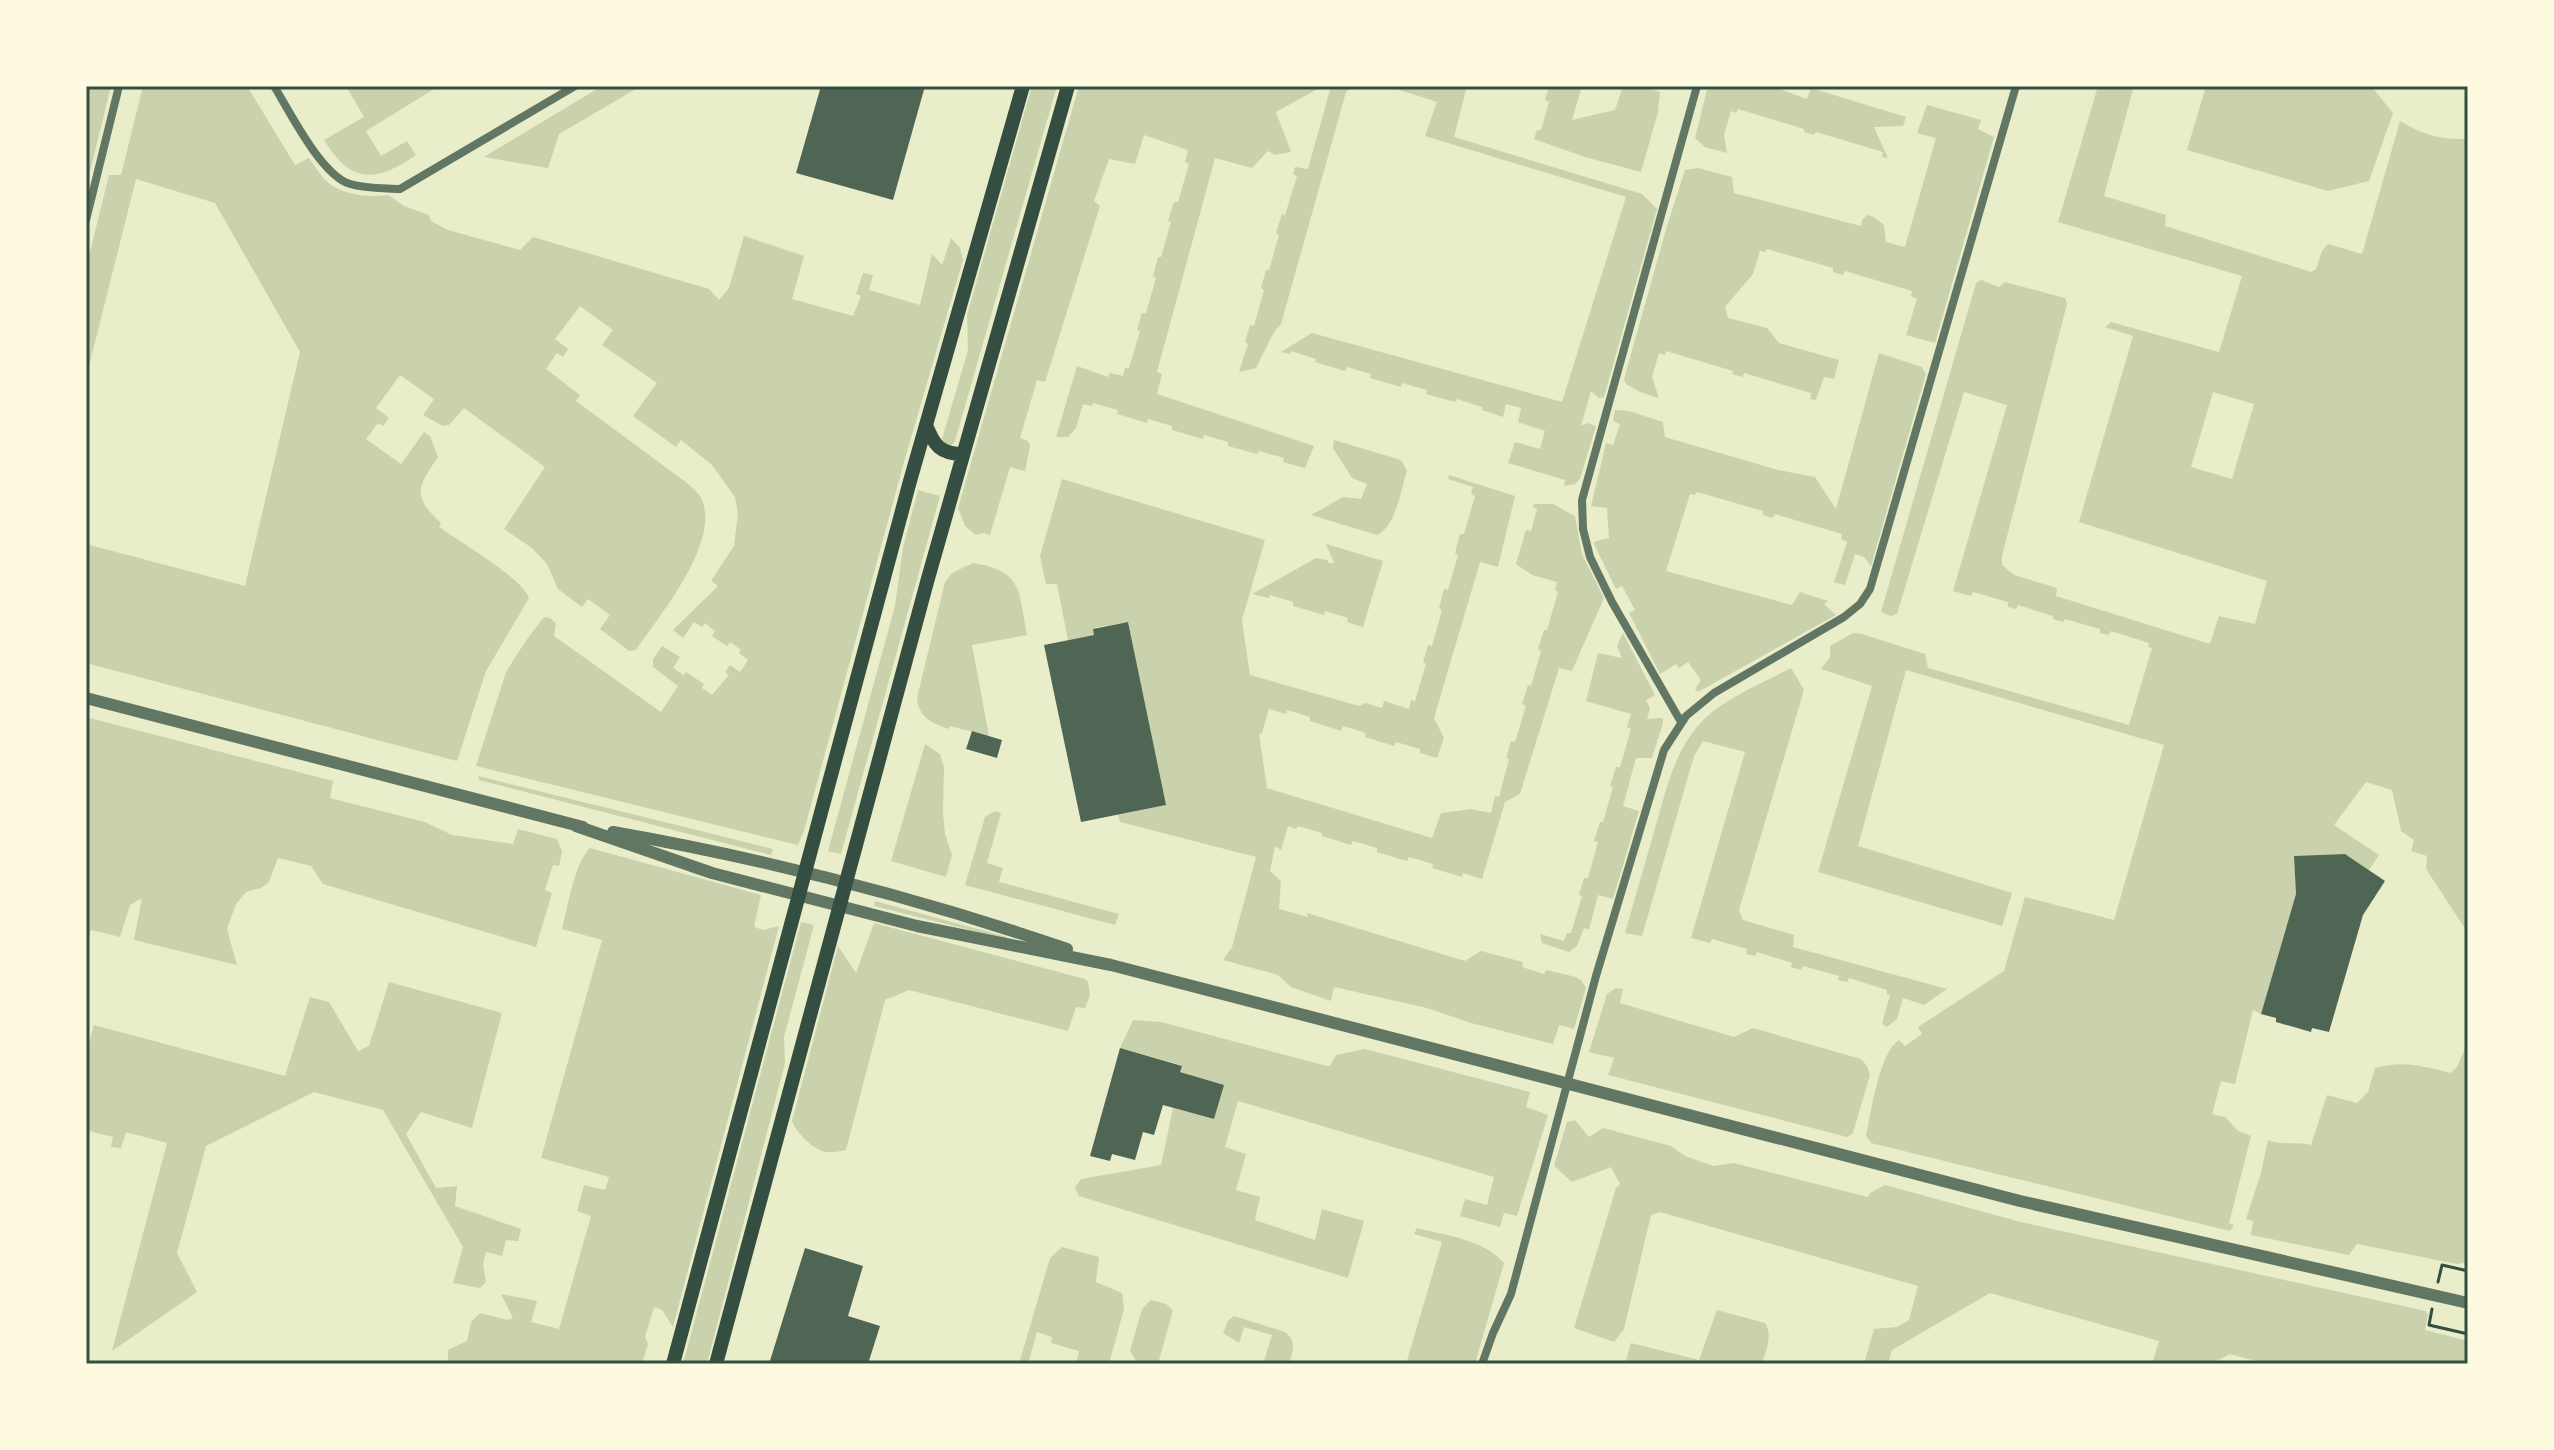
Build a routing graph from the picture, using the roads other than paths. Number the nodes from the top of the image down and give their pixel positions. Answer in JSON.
{"nodes":[{"id":1,"x":119,"y":86,"type":"edge"},
{"id":2,"x":274,"y":86,"type":"edge"},
{"id":3,"x":575,"y":86,"type":"edge"},
{"id":4,"x":1023,"y":86,"type":"edge"},
{"id":5,"x":1068,"y":86,"type":"edge"},
{"id":6,"x":1697,"y":86,"type":"edge"},
{"id":7,"x":2016,"y":86,"type":"edge"},
{"id":8,"x":86,"y":220,"type":"edge"},
{"id":9,"x":926,"y":425,"type":"junction"},
{"id":10,"x":963,"y":454,"type":"junction"},
{"id":11,"x":86,"y":698,"type":"edge"},
{"id":12,"x":1681,"y":722,"type":"junction"},
{"id":13,"x":576,"y":826,"type":"junction"},
{"id":14,"x":803,"y":873,"type":"junction"},
{"id":15,"x":844,"y":884,"type":"junction"},
{"id":16,"x":798,"y":895,"type":"junction"},
{"id":17,"x":838,"y":906,"type":"junction"},
{"id":18,"x":1111,"y":965,"type":"junction"},
{"id":19,"x":1569,"y":1083,"type":"junction"},
{"id":20,"x":2468,"y":1303,"type":"edge"},
{"id":21,"x":673,"y":1364,"type":"edge"},
{"id":22,"x":716,"y":1364,"type":"edge"},
{"id":23,"x":1482,"y":1364,"type":"edge"}],
"edges":[{"from":1,"to":8,"type":"street"},
{"from":2,"to":3,"type":"street"},
{"from":4,"to":9,"type":"main road"},
{"from":5,"to":10,"type":"main road"},
{"from":6,"to":12,"type":"street"},
{"from":7,"to":12,"type":"street"},
{"from":9,"to":10,"type":"main road"},
{"from":9,"to":14,"type":"main road"},
{"from":10,"to":15,"type":"main road"},
{"from":11,"to":13,"type":"street"},
{"from":12,"to":19,"type":"street"},
{"from":13,"to":14,"type":"street"},
{"from":13,"to":16,"type":"street"},
{"from":14,"to":15,"type":"street"},
{"from":14,"to":16,"type":"main road"},
{"from":15,"to":17,"type":"main road"},
{"from":15,"to":18,"type":"street"},
{"from":16,"to":17,"type":"street"},
{"from":16,"to":21,"type":"main road"},
{"from":17,"to":18,"type":"street"},
{"from":17,"to":22,"type":"main road"},
{"from":18,"to":19,"type":"street"},
{"from":19,"to":20,"type":"street"},
{"from":19,"to":23,"type":"street"}]}
